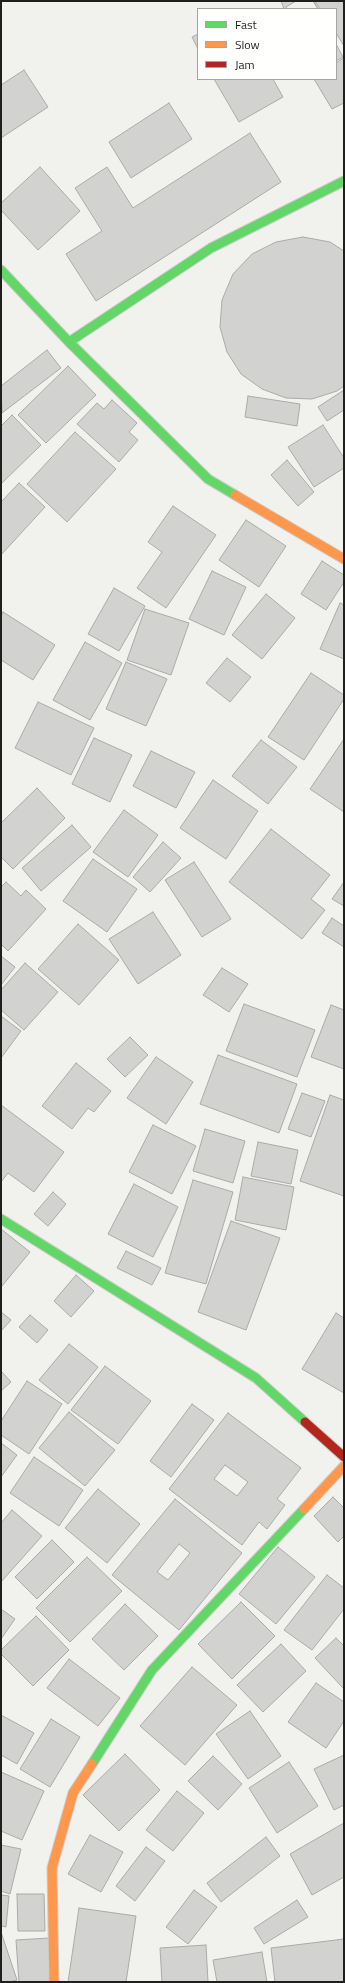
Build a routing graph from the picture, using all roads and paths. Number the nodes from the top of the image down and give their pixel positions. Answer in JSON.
{"nodes":[{"id":1,"x":344,"y":181,"type":"edge"},
{"id":2,"x":1,"y":270,"type":"edge"},
{"id":3,"x":69,"y":342,"type":"junction"},
{"id":4,"x":344,"y":559,"type":"edge"},
{"id":5,"x":1,"y":1219,"type":"edge"},
{"id":6,"x":344,"y":1457,"type":"edge"},
{"id":7,"x":344,"y":1466,"type":"edge"},
{"id":8,"x":54,"y":1982,"type":"edge"}],
"edges":[{"from":1,"to":3,"type":"street"},
{"from":2,"to":3,"type":"street"},
{"from":3,"to":4,"type":"street"},
{"from":5,"to":6,"type":"street"},
{"from":7,"to":8,"type":"street"}]}
